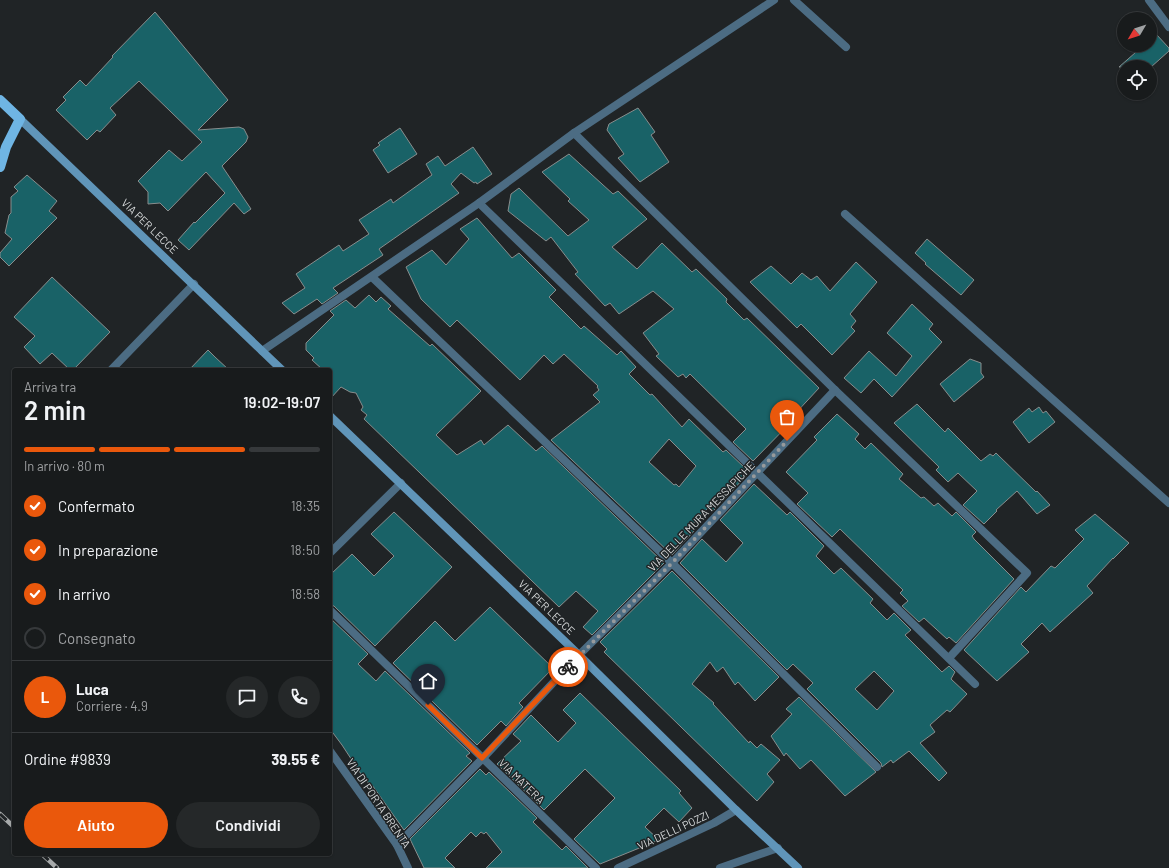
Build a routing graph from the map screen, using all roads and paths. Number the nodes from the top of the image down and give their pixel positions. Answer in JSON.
{"nodes":[{"id":1,"x":774,"y":0,"type":"edge"},
{"id":2,"x":794,"y":0,"type":"edge"},
{"id":3,"x":1149,"y":0,"type":"edge"},
{"id":4,"x":1169,"y":27,"type":"edge"},
{"id":5,"x":846,"y":48,"type":"dead end"},
{"id":6,"x":0,"y":100,"type":"edge"},
{"id":7,"x":20,"y":119,"type":"junction"},
{"id":8,"x":574,"y":133,"type":"junction"},
{"id":9,"x":0,"y":167,"type":"edge"},
{"id":10,"x":479,"y":203,"type":"junction"},
{"id":11,"x":845,"y":214,"type":"dead end"},
{"id":12,"x":372,"y":277,"type":"junction"},
{"id":13,"x":194,"y":284,"type":"junction"},
{"id":14,"x":262,"y":351,"type":"junction"},
{"id":15,"x":113,"y":368,"type":"edge"},
{"id":16,"x":280,"y":368,"type":"edge"},
{"id":17,"x":836,"y":390,"type":"junction"},
{"id":18,"x":332,"y":418,"type":"edge"},
{"id":19,"x":758,"y":472,"type":"junction"},
{"id":20,"x":401,"y":483,"type":"junction"},
{"id":21,"x":1169,"y":503,"type":"edge"},
{"id":22,"x":332,"y":551,"type":"edge"},
{"id":23,"x":672,"y":563,"type":"junction"},
{"id":24,"x":332,"y":612,"type":"edge"},
{"id":25,"x":579,"y":655,"type":"junction"},
{"id":26,"x":950,"y":658,"type":"junction"},
{"id":27,"x":975,"y":684,"type":"dead end"},
{"id":28,"x":332,"y":754,"type":"edge"},
{"id":29,"x":482,"y":758,"type":"junction"},
{"id":30,"x":877,"y":767,"type":"dead end"},
{"id":31,"x":736,"y":810,"type":"junction"},
{"id":32,"x":397,"y":845,"type":"junction"},
{"id":33,"x":778,"y":848,"type":"junction"},
{"id":34,"x":408,"y":868,"type":"edge"},
{"id":35,"x":596,"y":868,"type":"edge"},
{"id":36,"x":618,"y":868,"type":"edge"},
{"id":37,"x":720,"y":868,"type":"edge"},
{"id":38,"x":798,"y":868,"type":"edge"}],
"edges":[{"from":1,"to":8,"type":"street"},
{"from":2,"to":5,"type":"street"},
{"from":3,"to":4,"type":"street"},
{"from":6,"to":7,"type":"main road","name":"VIA PER LECCE"},
{"from":7,"to":9,"type":"main road"},
{"from":7,"to":13,"type":"street","name":"VIA PER LECCE"},
{"from":8,"to":10,"type":"street"},
{"from":8,"to":17,"type":"street"},
{"from":10,"to":12,"type":"street"},
{"from":10,"to":19,"type":"street"},
{"from":11,"to":21,"type":"street"},
{"from":12,"to":14,"type":"street"},
{"from":12,"to":23,"type":"street"},
{"from":13,"to":14,"type":"street","name":"VIA PER LECCE"},
{"from":13,"to":15,"type":"street"},
{"from":14,"to":16,"type":"street","name":"VIA PER LECCE"},
{"from":17,"to":19,"type":"street","name":"VIA DELLE MURA MESSAPICHE"},
{"from":17,"to":26,"type":"street"},
{"from":18,"to":20,"type":"street","name":"VIA PER LECCE"},
{"from":19,"to":23,"type":"street","name":"VIA DELLE MURA MESSAPICHE"},
{"from":19,"to":26,"type":"street"},
{"from":20,"to":22,"type":"street"},
{"from":20,"to":25,"type":"street","name":"VIA PER LECCE"},
{"from":23,"to":25,"type":"street","name":"VIA DELLE MURA MESSAPICHE"},
{"from":23,"to":30,"type":"street"},
{"from":24,"to":29,"type":"street","name":"VIA MATERA"},
{"from":25,"to":29,"type":"street","name":"VIA DELLE MURA MESSAPICHE"},
{"from":25,"to":31,"type":"street","name":"VIA PER LECCE"},
{"from":26,"to":27,"type":"street"},
{"from":28,"to":32,"type":"street","name":"VIA DI PORTA BRENTA"},
{"from":29,"to":32,"type":"street","name":"VIA DELLE MURA MESSAPICHE"},
{"from":29,"to":35,"type":"street","name":"VIA MATERA"},
{"from":31,"to":33,"type":"street","name":"VIA PER LECCE"},
{"from":31,"to":36,"type":"street","name":"VIA DELLI POZZI"},
{"from":32,"to":34,"type":"street","name":"VIA DI PORTA BRENTA"},
{"from":33,"to":37,"type":"street"},
{"from":33,"to":38,"type":"street","name":"VIA PER LECCE"}]}
